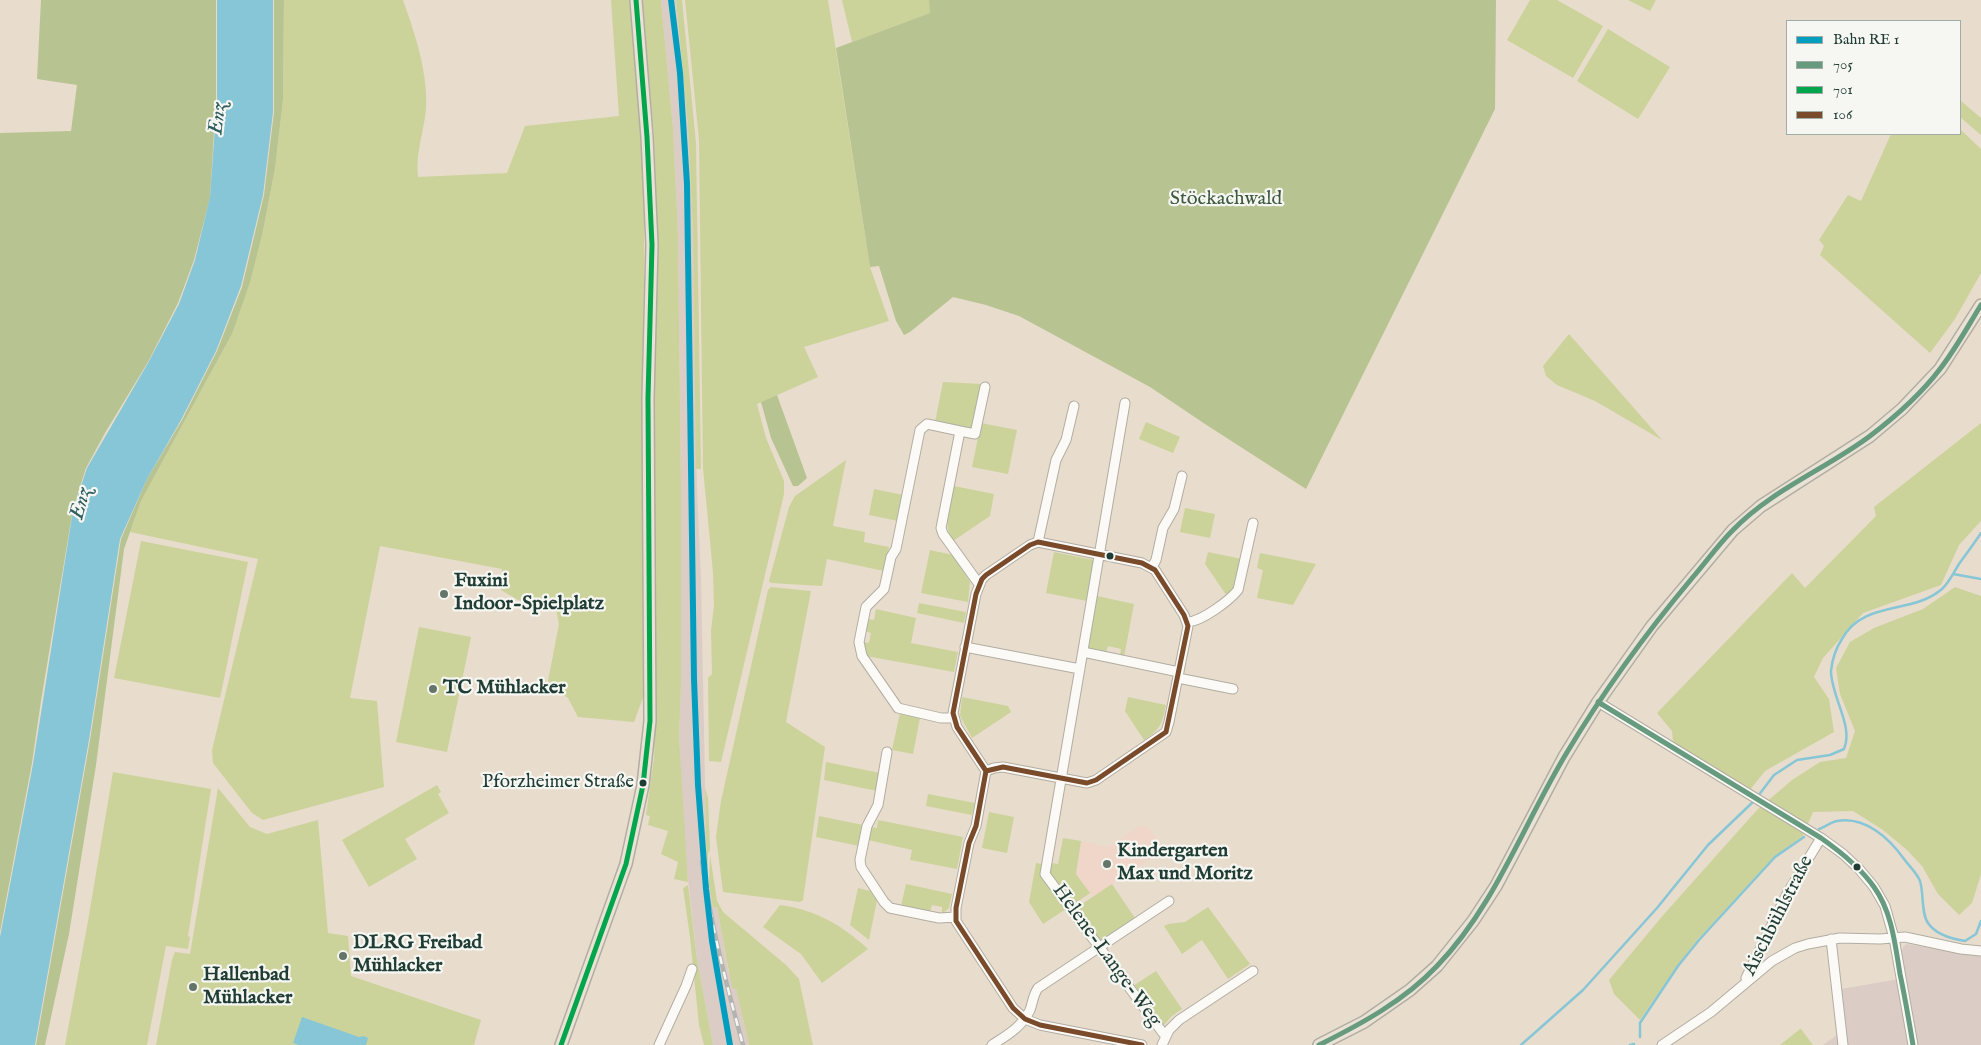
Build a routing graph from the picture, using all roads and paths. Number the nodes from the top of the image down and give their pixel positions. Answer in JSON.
{"nodes":[{"id":1,"x":636,"y":0,"type":"edge"},
{"id":2,"x":1981,"y":305,"type":"edge"},
{"id":3,"x":985,"y":387,"type":"dead end"},
{"id":4,"x":1125,"y":403,"type":"dead end"},
{"id":5,"x":1074,"y":406,"type":"dead end"},
{"id":6,"x":960,"y":431,"type":"junction"},
{"id":7,"x":1182,"y":476,"type":"dead end"},
{"id":8,"x":1253,"y":523,"type":"dead end"},
{"id":9,"x":1038,"y":542,"type":"junction"},
{"id":10,"x":1099,"y":554,"type":"junction"},
{"id":11,"x":1152,"y":568,"type":"junction"},
{"id":12,"x":979,"y":584,"type":"junction"},
{"id":13,"x":1188,"y":622,"type":"junction"},
{"id":14,"x":965,"y":647,"type":"junction"},
{"id":15,"x":1083,"y":652,"type":"junction"},
{"id":16,"x":1080,"y":669,"type":"junction"},
{"id":17,"x":1179,"y":675,"type":"junction"},
{"id":18,"x":1233,"y":689,"type":"dead end"},
{"id":19,"x":1598,"y":702,"type":"junction"},
{"id":20,"x":954,"y":718,"type":"junction"},
{"id":21,"x":887,"y":752,"type":"dead end"},
{"id":22,"x":986,"y":771,"type":"junction"},
{"id":23,"x":1062,"y":778,"type":"junction"},
{"id":24,"x":1821,"y":838,"type":"junction"},
{"id":25,"x":1170,"y":901,"type":"dead end"},
{"id":26,"x":956,"y":917,"type":"junction"},
{"id":27,"x":1894,"y":938,"type":"junction"},
{"id":28,"x":1831,"y":939,"type":"junction"},
{"id":29,"x":1098,"y":946,"type":"junction"},
{"id":30,"x":1981,"y":951,"type":"edge"},
{"id":31,"x":692,"y":969,"type":"dead end"},
{"id":32,"x":1253,"y":971,"type":"dead end"},
{"id":33,"x":1748,"y":980,"type":"junction"},
{"id":34,"x":1025,"y":1018,"type":"junction"},
{"id":35,"x":1166,"y":1035,"type":"junction"},
{"id":36,"x":1093,"y":1041,"type":"edge"},
{"id":37,"x":561,"y":1045,"type":"edge"},
{"id":38,"x":658,"y":1045,"type":"edge"},
{"id":39,"x":992,"y":1045,"type":"edge"},
{"id":40,"x":1142,"y":1045,"type":"edge"},
{"id":41,"x":1162,"y":1045,"type":"edge"},
{"id":42,"x":1319,"y":1045,"type":"edge"},
{"id":43,"x":1662,"y":1045,"type":"edge"},
{"id":44,"x":1843,"y":1045,"type":"edge"},
{"id":45,"x":1913,"y":1045,"type":"edge"}],
"edges":[{"from":1,"to":37,"type":"main road"},
{"from":2,"to":19,"type":"main road"},
{"from":3,"to":6,"type":"street"},
{"from":4,"to":10,"type":"street","name":"Helene-Lange-Weg"},
{"from":5,"to":9,"type":"street"},
{"from":6,"to":12,"type":"street"},
{"from":6,"to":20,"type":"street"},
{"from":7,"to":11,"type":"street"},
{"from":8,"to":13,"type":"street"},
{"from":9,"to":10,"type":"street"},
{"from":9,"to":12,"type":"street"},
{"from":10,"to":11,"type":"street"},
{"from":10,"to":15,"type":"street","name":"Helene-Lange-Weg"},
{"from":11,"to":13,"type":"street"},
{"from":12,"to":14,"type":"street"},
{"from":13,"to":17,"type":"street"},
{"from":14,"to":16,"type":"street"},
{"from":14,"to":20,"type":"street"},
{"from":15,"to":16,"type":"street","name":"Helene-Lange-Weg"},
{"from":15,"to":17,"type":"street"},
{"from":16,"to":23,"type":"street","name":"Helene-Lange-Weg"},
{"from":17,"to":18,"type":"street"},
{"from":17,"to":23,"type":"street"},
{"from":19,"to":24,"type":"street"},
{"from":19,"to":42,"type":"main road"},
{"from":20,"to":22,"type":"street"},
{"from":21,"to":26,"type":"street"},
{"from":22,"to":23,"type":"street"},
{"from":22,"to":26,"type":"street"},
{"from":23,"to":29,"type":"street","name":"Helene-Lange-Weg"},
{"from":24,"to":27,"type":"street"},
{"from":24,"to":33,"type":"street","name":"Aischbühlstraße"},
{"from":25,"to":29,"type":"street"},
{"from":26,"to":34,"type":"street"},
{"from":27,"to":28,"type":"street"},
{"from":27,"to":30,"type":"street"},
{"from":27,"to":45,"type":"street"},
{"from":28,"to":33,"type":"street"},
{"from":28,"to":44,"type":"street"},
{"from":29,"to":34,"type":"street"},
{"from":29,"to":35,"type":"street","name":"Helene-Lange-Weg"},
{"from":31,"to":38,"type":"street"},
{"from":32,"to":35,"type":"street"},
{"from":33,"to":43,"type":"street","name":"Aischbühlstraße"},
{"from":34,"to":36,"type":"street"},
{"from":34,"to":39,"type":"street"},
{"from":35,"to":41,"type":"street"},
{"from":36,"to":40,"type":"street"}]}
